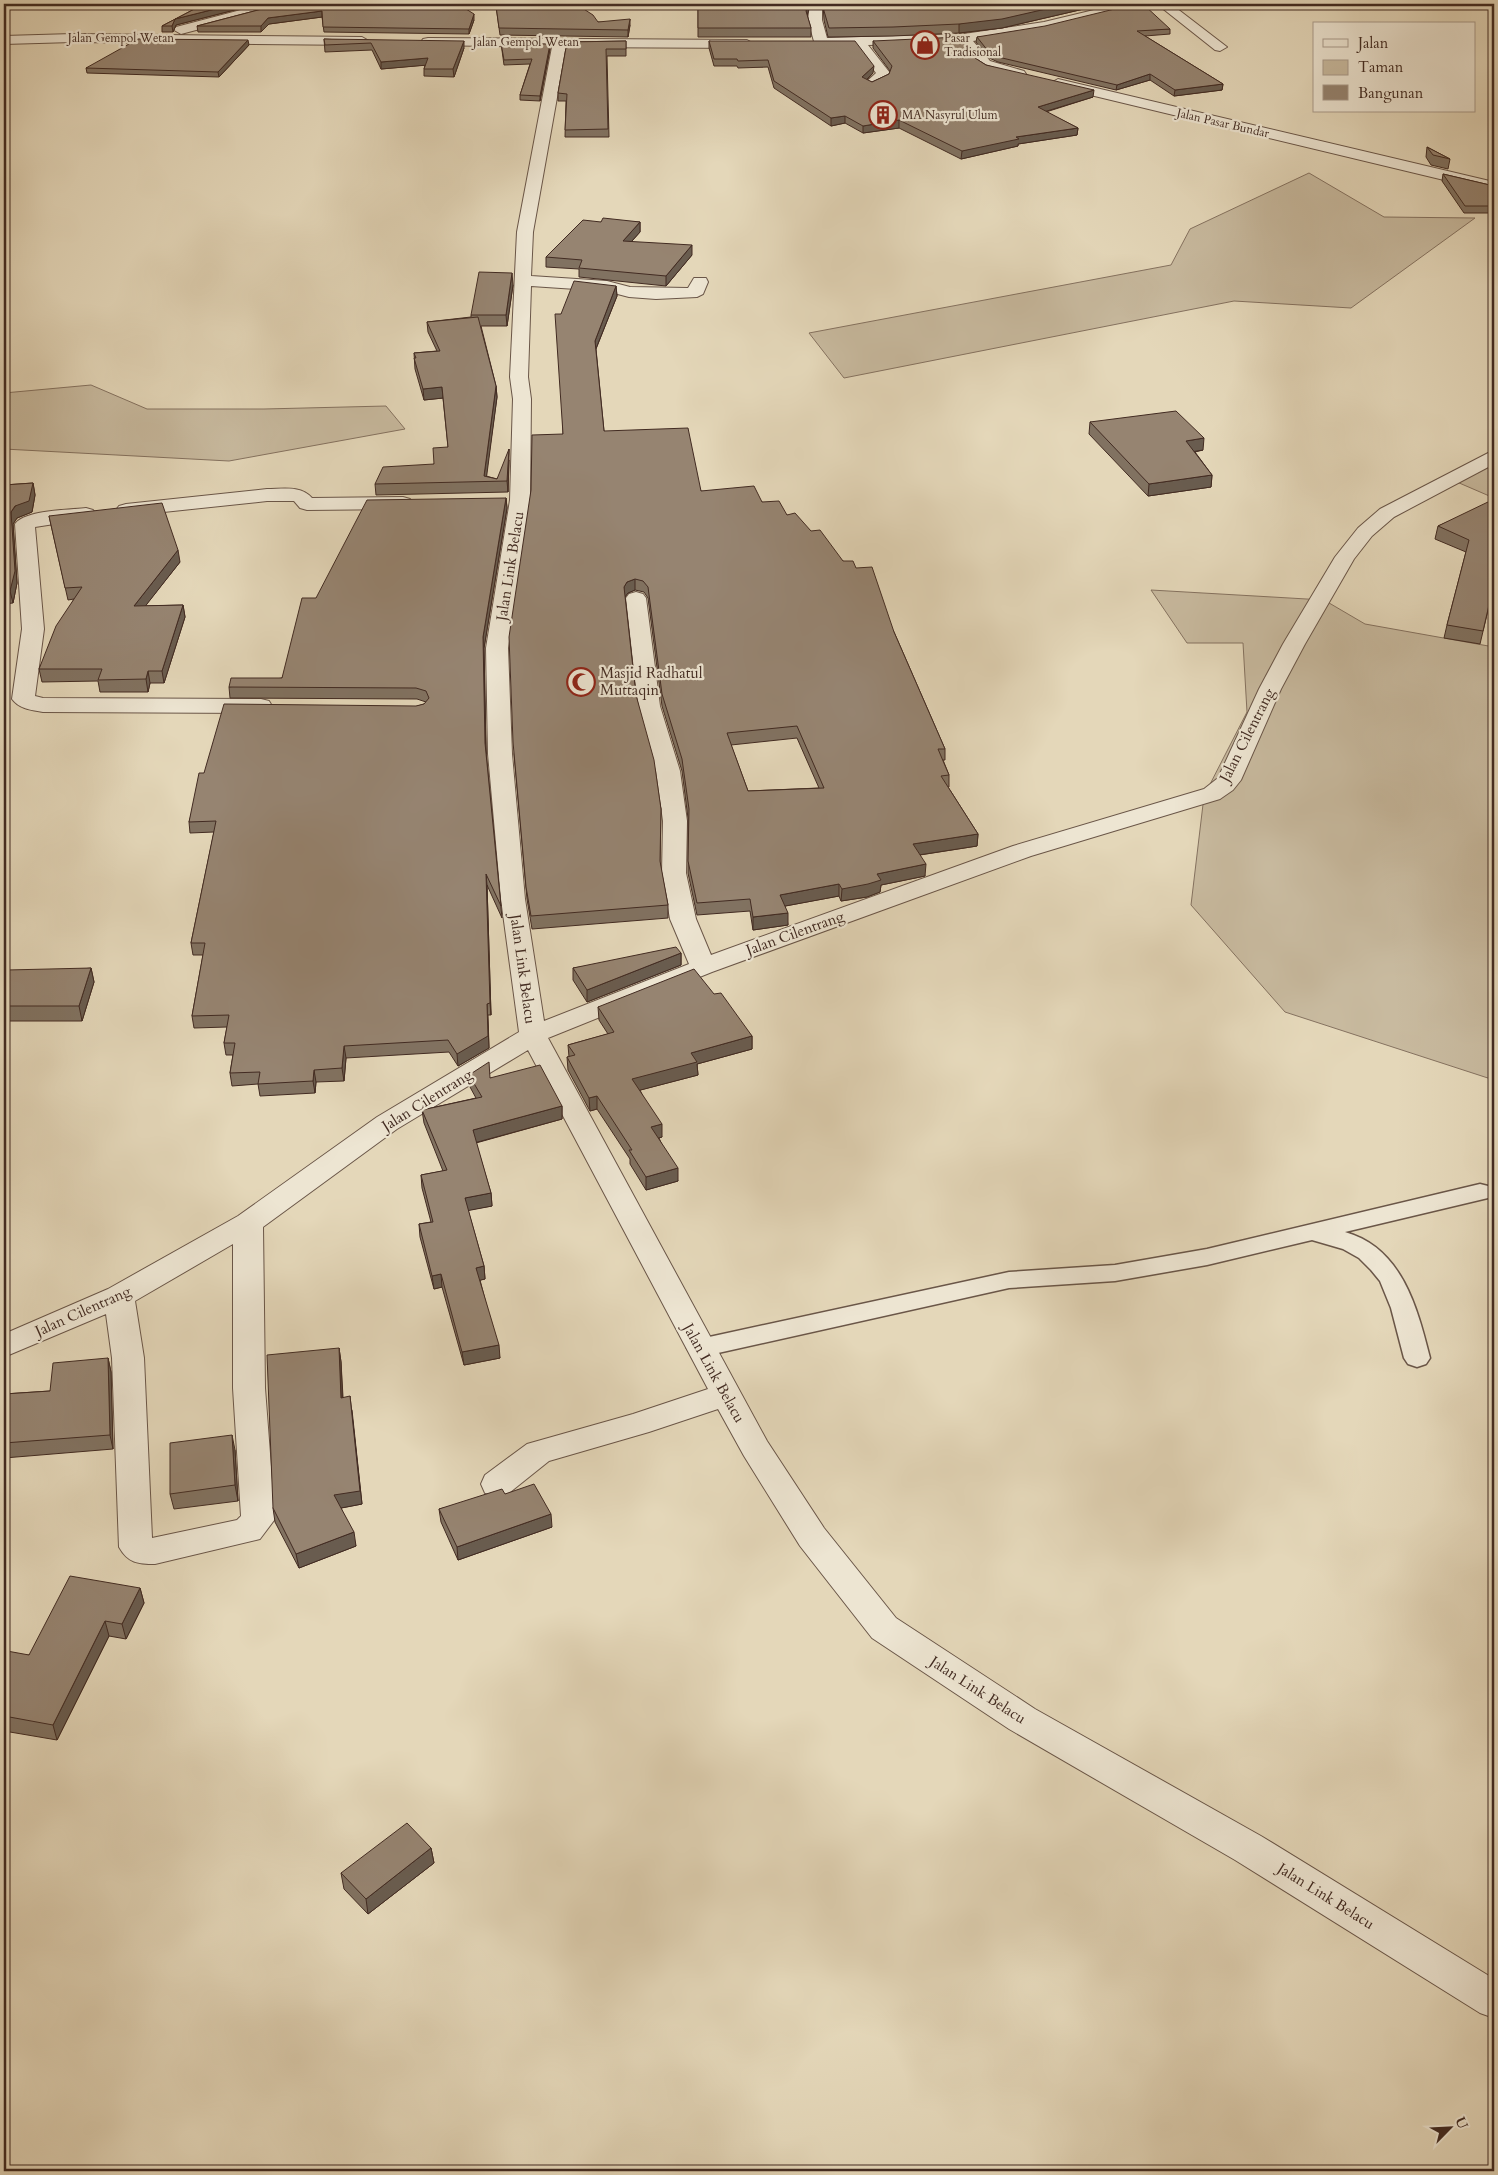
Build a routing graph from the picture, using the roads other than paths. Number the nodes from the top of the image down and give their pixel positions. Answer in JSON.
{"nodes":[{"id":1,"x":278,"y":4,"type":"edge"},
{"id":2,"x":816,"y":4,"type":"edge"},
{"id":3,"x":1134,"y":4,"type":"edge"},
{"id":4,"x":1163,"y":4,"type":"edge"},
{"id":5,"x":151,"y":38,"type":"junction"},
{"id":6,"x":964,"y":38,"type":"junction"},
{"id":7,"x":22,"y":39,"type":"junction"},
{"id":8,"x":4,"y":40,"type":"edge"},
{"id":9,"x":374,"y":41,"type":"edge"},
{"id":10,"x":413,"y":42,"type":"edge"},
{"id":11,"x":560,"y":42,"type":"junction"},
{"id":12,"x":821,"y":42,"type":"junction"},
{"id":13,"x":860,"y":42,"type":"junction"},
{"id":14,"x":803,"y":43,"type":"edge"},
{"id":15,"x":759,"y":44,"type":"edge"},
{"id":16,"x":1220,"y":47,"type":"dead end"},
{"id":17,"x":4,"y":48,"type":"edge"},
{"id":18,"x":1029,"y":76,"type":"edge"},
{"id":19,"x":1048,"y":81,"type":"edge"},
{"id":20,"x":871,"y":84,"type":"edge"},
{"id":21,"x":1494,"y":187,"type":"edge"},
{"id":22,"x":522,"y":280,"type":"junction"},
{"id":23,"x":700,"y":282,"type":"dead end"},
{"id":24,"x":1494,"y":456,"type":"edge"},
{"id":25,"x":421,"y":502,"type":"edge"},
{"id":26,"x":636,"y":598,"type":"dead end"},
{"id":27,"x":280,"y":706,"type":"edge"},
{"id":28,"x":703,"y":967,"type":"junction"},
{"id":29,"x":533,"y":1035,"type":"junction"},
{"id":30,"x":1480,"y":1192,"type":"dead end"},
{"id":31,"x":248,"y":1224,"type":"junction"},
{"id":32,"x":1311,"y":1232,"type":"junction"},
{"id":33,"x":119,"y":1296,"type":"junction"},
{"id":34,"x":4,"y":1346,"type":"edge"},
{"id":35,"x":700,"y":1348,"type":"junction"},
{"id":36,"x":1417,"y":1358,"type":"dead end"},
{"id":37,"x":726,"y":1395,"type":"junction"},
{"id":38,"x":497,"y":1484,"type":"dead end"},
{"id":39,"x":1494,"y":2000,"type":"edge"}],
"edges":[{"from":1,"to":5,"type":"street"},
{"from":2,"to":12,"type":"street"},
{"from":3,"to":6,"type":"street"},
{"from":4,"to":16,"type":"street"},
{"from":5,"to":7,"type":"street","name":"Jalan Gempol Wetan"},
{"from":5,"to":9,"type":"street","name":"Jalan Gempol Wetan"},
{"from":6,"to":13,"type":"street"},
{"from":6,"to":18,"type":"street"},
{"from":7,"to":8,"type":"street","name":"Jalan Gempol Wetan"},
{"from":7,"to":17,"type":"street"},
{"from":10,"to":11,"type":"street","name":"Jalan Gempol Wetan"},
{"from":11,"to":15,"type":"street","name":"Jalan Gempol Wetan"},
{"from":11,"to":22,"type":"street","name":"Jalan Link Belacu"},
{"from":12,"to":13,"type":"street"},
{"from":12,"to":14,"type":"street"},
{"from":13,"to":20,"type":"street"},
{"from":19,"to":21,"type":"street","name":"Jalan Pasar Bundar"},
{"from":22,"to":23,"type":"street"},
{"from":22,"to":29,"type":"street","name":"Jalan Link Belacu"},
{"from":24,"to":28,"type":"street","name":"Jalan Cilentrang"},
{"from":25,"to":27,"type":"street"},
{"from":26,"to":28,"type":"street"},
{"from":28,"to":29,"type":"street","name":"Jalan Cilentrang"},
{"from":29,"to":31,"type":"street","name":"Jalan Cilentrang"},
{"from":29,"to":35,"type":"street","name":"Jalan Link Belacu"},
{"from":30,"to":32,"type":"lane"},
{"from":31,"to":33,"type":"street","name":"Jalan Cilentrang"},
{"from":31,"to":33,"type":"street"},
{"from":32,"to":35,"type":"lane"},
{"from":32,"to":36,"type":"lane"},
{"from":33,"to":34,"type":"street","name":"Jalan Cilentrang"},
{"from":35,"to":37,"type":"street","name":"Jalan Link Belacu"},
{"from":37,"to":38,"type":"street"},
{"from":37,"to":39,"type":"street","name":"Jalan Link Belacu"}]}
